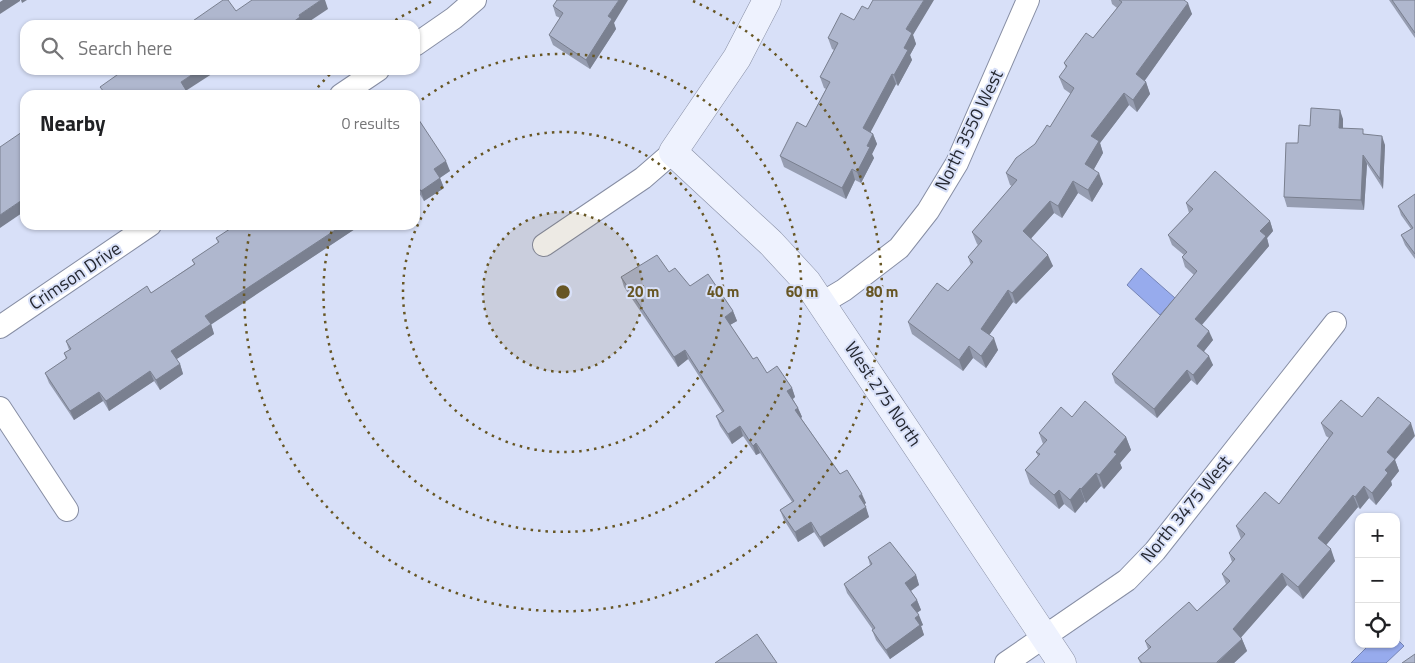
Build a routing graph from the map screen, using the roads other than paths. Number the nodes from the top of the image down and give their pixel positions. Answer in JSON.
{"nodes":[{"id":1,"x":475,"y":0,"type":"edge"},
{"id":2,"x":767,"y":0,"type":"edge"},
{"id":3,"x":1028,"y":0,"type":"edge"},
{"id":4,"x":420,"y":42,"type":"edge"},
{"id":5,"x":371,"y":75,"type":"edge"},
{"id":6,"x":348,"y":90,"type":"edge"},
{"id":7,"x":673,"y":152,"type":"junction"},
{"id":8,"x":143,"y":230,"type":"edge"},
{"id":9,"x":544,"y":246,"type":"dead end"},
{"id":10,"x":822,"y":303,"type":"junction"},
{"id":11,"x":1335,"y":323,"type":"dead end"},
{"id":12,"x":0,"y":327,"type":"edge"},
{"id":13,"x":0,"y":408,"type":"edge"},
{"id":14,"x":67,"y":510,"type":"dead end"},
{"id":15,"x":1044,"y":637,"type":"junction"},
{"id":16,"x":1006,"y":663,"type":"edge"},
{"id":17,"x":1062,"y":663,"type":"edge"}],
"edges":[{"from":1,"to":4,"type":"street"},
{"from":2,"to":7,"type":"street"},
{"from":3,"to":10,"type":"street","name":"North 3550 West"},
{"from":5,"to":6,"type":"street"},
{"from":7,"to":9,"type":"street"},
{"from":7,"to":10,"type":"street","name":"West 275 North"},
{"from":8,"to":12,"type":"street","name":"Crimson Drive"},
{"from":10,"to":15,"type":"street","name":"West 275 North"},
{"from":11,"to":15,"type":"street","name":"North 3475 West"},
{"from":13,"to":14,"type":"street"},
{"from":15,"to":16,"type":"street","name":"North 3475 West"},
{"from":15,"to":17,"type":"street","name":"West 275 North"}]}
